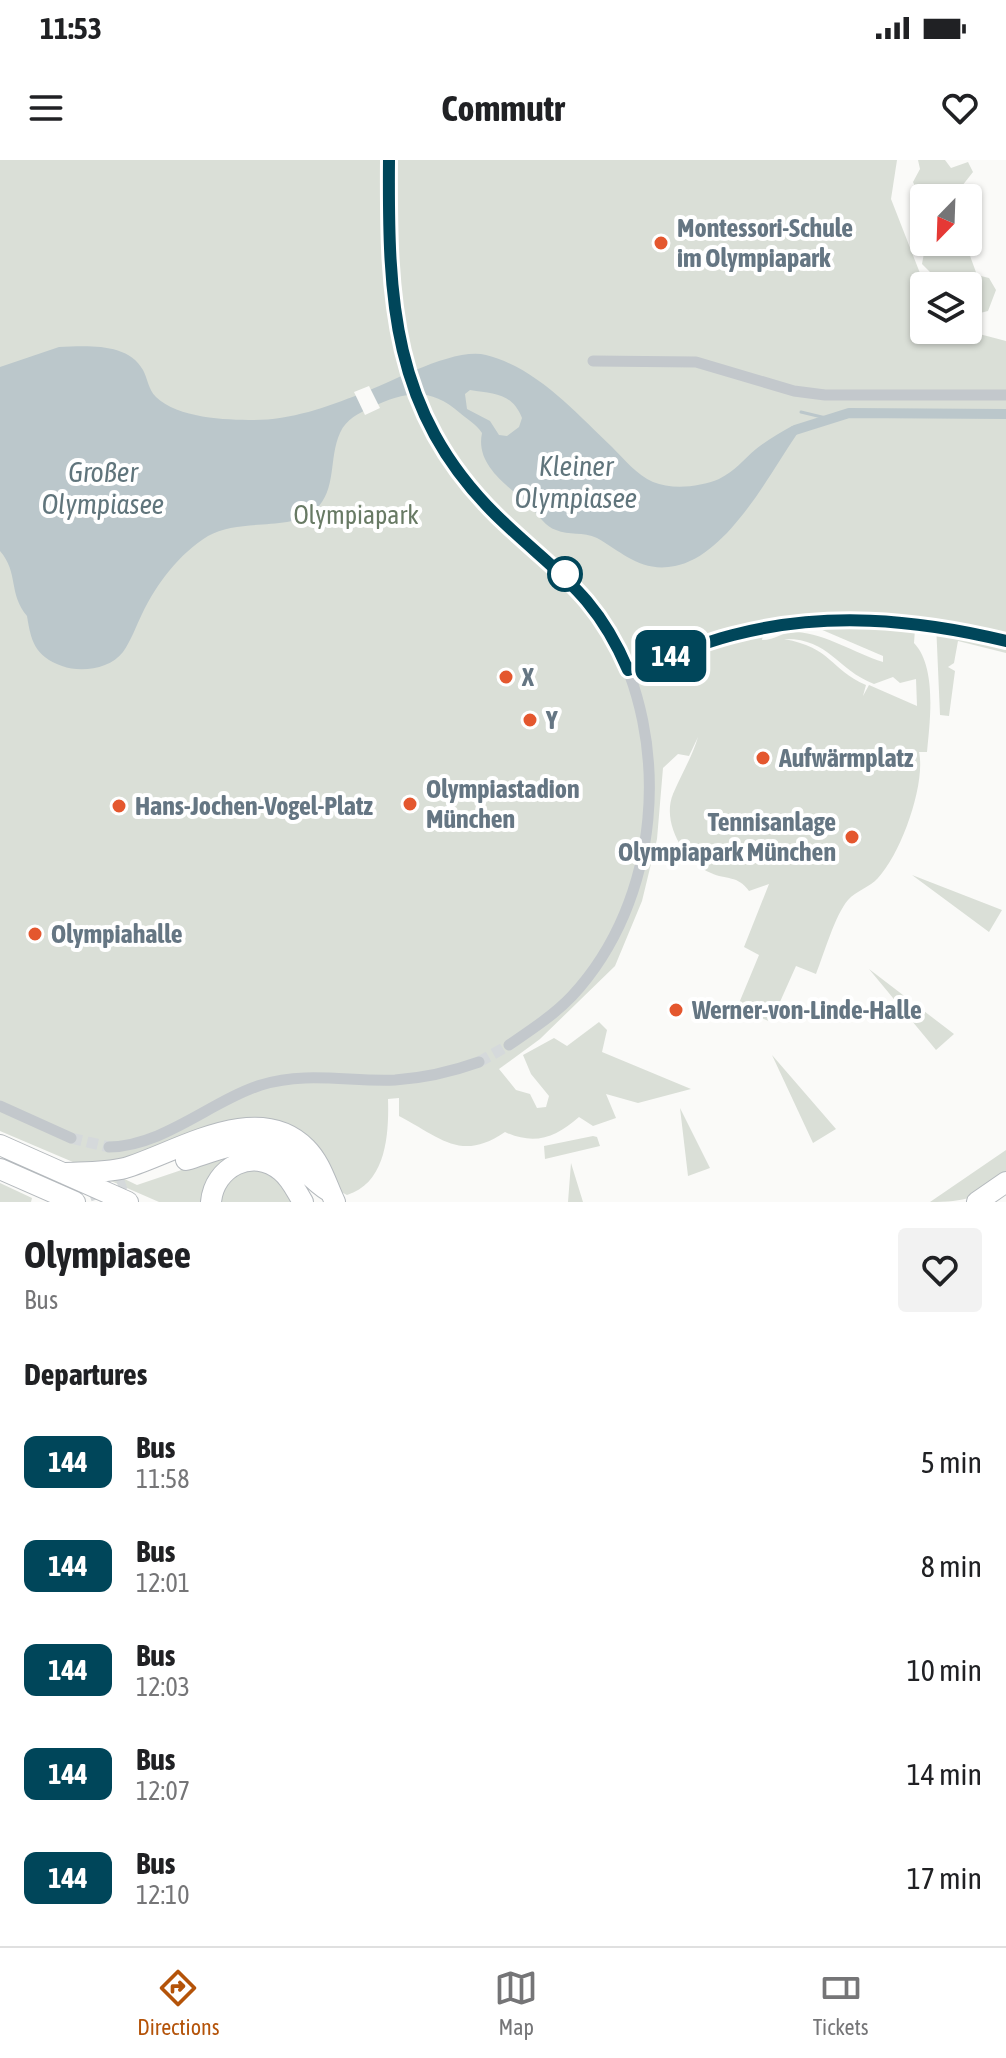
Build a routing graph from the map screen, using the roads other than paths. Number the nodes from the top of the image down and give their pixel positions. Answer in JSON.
{"nodes":[{"id":1,"x":389,"y":160,"type":"edge"},
{"id":2,"x":593,"y":361,"type":"dead end"},
{"id":3,"x":1006,"y":395,"type":"edge"},
{"id":4,"x":591,"y":604,"type":"tunnel mouth"},
{"id":5,"x":899,"y":621,"type":"tunnel mouth"},
{"id":6,"x":940,"y":626,"type":"tunnel mouth"},
{"id":7,"x":609,"y":630,"type":"tunnel mouth"},
{"id":8,"x":1006,"y":641,"type":"edge"},
{"id":9,"x":628,"y":670,"type":"junction"},
{"id":10,"x":509,"y":1045,"type":"tunnel mouth"},
{"id":11,"x":479,"y":1062,"type":"tunnel mouth"},
{"id":12,"x":0,"y":1106,"type":"edge"},
{"id":13,"x":71,"y":1138,"type":"tunnel mouth"},
{"id":14,"x":0,"y":1145,"type":"edge"},
{"id":15,"x":109,"y":1147,"type":"tunnel mouth"},
{"id":16,"x":298,"y":1165,"type":"junction"},
{"id":17,"x":0,"y":1169,"type":"edge"},
{"id":18,"x":63,"y":1173,"type":"junction"},
{"id":19,"x":124,"y":1179,"type":"tunnel mouth"},
{"id":20,"x":1006,"y":1182,"type":"edge"},
{"id":21,"x":333,"y":1197,"type":"edge"},
{"id":22,"x":75,"y":1202,"type":"edge"},
{"id":23,"x":128,"y":1202,"type":"edge"},
{"id":24,"x":211,"y":1202,"type":"edge"},
{"id":25,"x":303,"y":1202,"type":"edge"},
{"id":26,"x":310,"y":1202,"type":"edge"},
{"id":27,"x":977,"y":1202,"type":"edge"}],
"edges":[{"from":1,"to":4,"type":"street"},
{"from":2,"to":3,"type":"street"},
{"from":5,"to":9,"type":"street"},
{"from":6,"to":8,"type":"street"},
{"from":7,"to":9,"type":"street"},
{"from":9,"to":10,"type":"street"},
{"from":11,"to":15,"type":"street"},
{"from":12,"to":13,"type":"street"},
{"from":14,"to":18,"type":"highway"},
{"from":16,"to":19,"type":"highway"},
{"from":16,"to":21,"type":"highway"},
{"from":16,"to":26,"type":"highway"},
{"from":17,"to":22,"type":"highway"},
{"from":18,"to":21,"type":"highway"},
{"from":18,"to":23,"type":"highway"},
{"from":20,"to":27,"type":"highway"},
{"from":24,"to":25,"type":"highway"}]}
